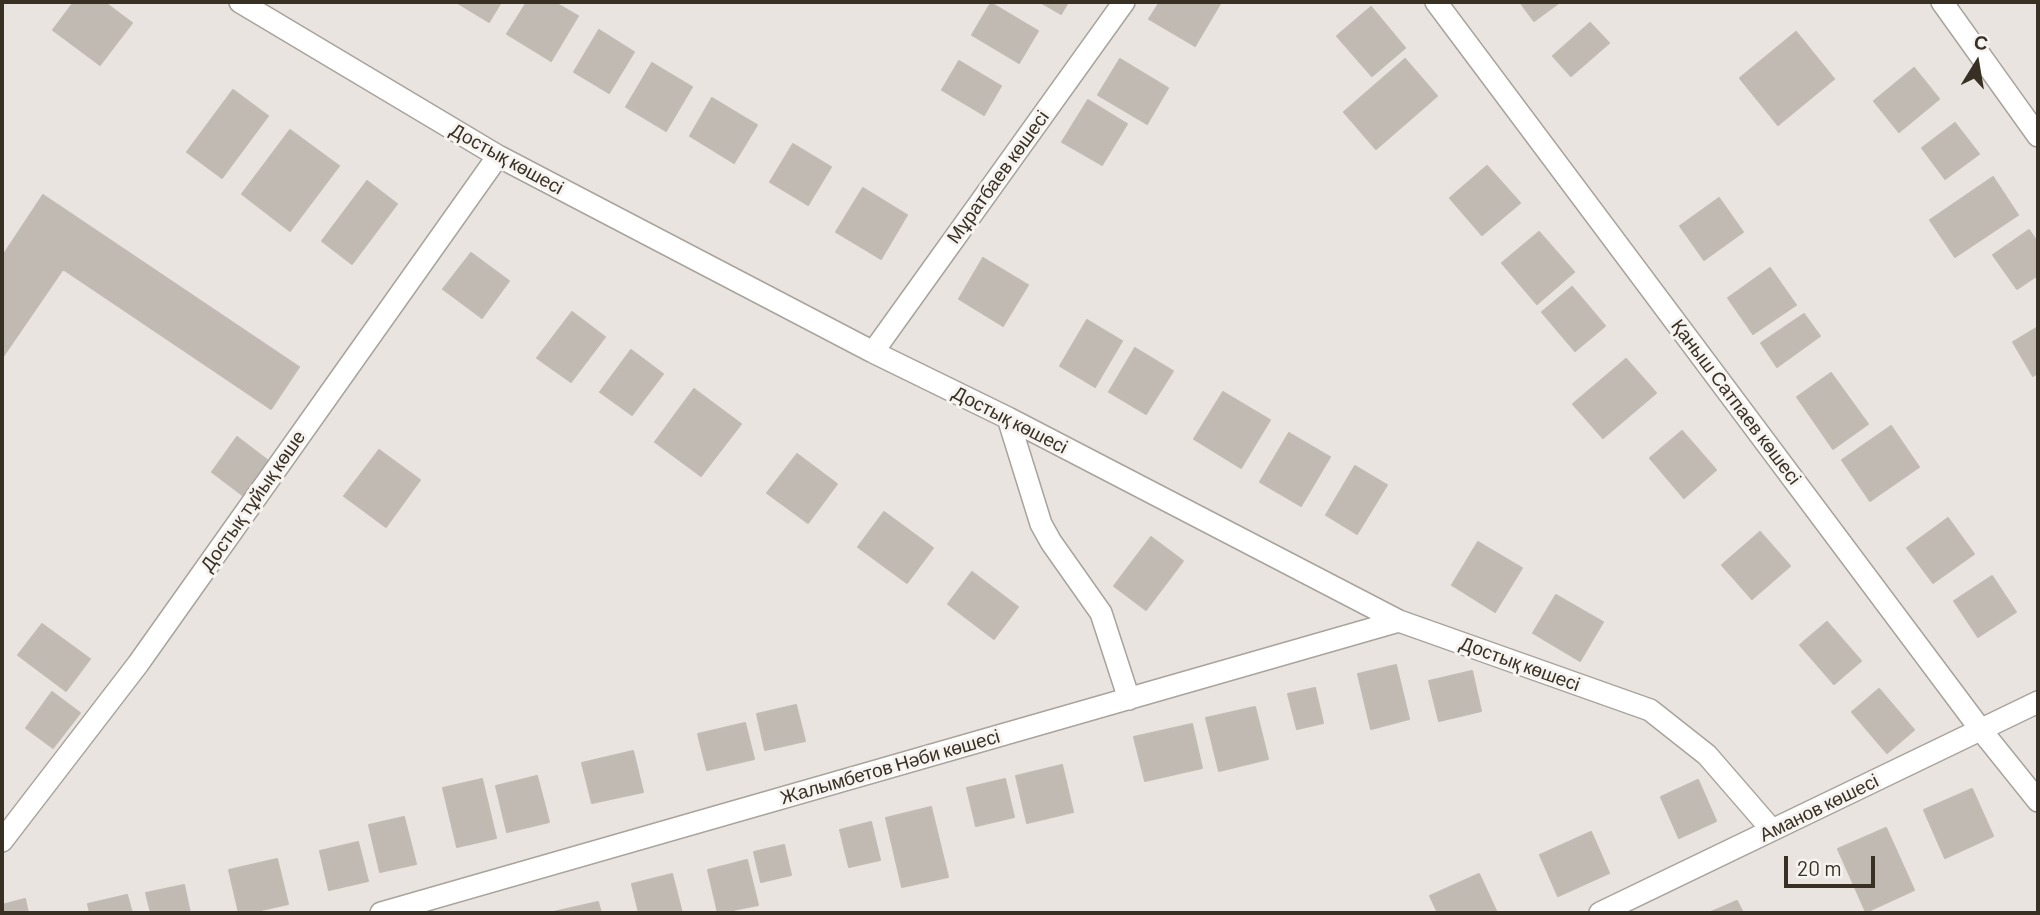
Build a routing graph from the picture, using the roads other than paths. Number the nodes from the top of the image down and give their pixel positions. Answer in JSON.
{"nodes":[{"id":1,"x":240,"y":2,"type":"edge"},
{"id":2,"x":1124,"y":2,"type":"edge"},
{"id":3,"x":1436,"y":2,"type":"edge"},
{"id":4,"x":1942,"y":2,"type":"edge"},
{"id":5,"x":2038,"y":136,"type":"edge"},
{"id":6,"x":498,"y":156,"type":"junction"},
{"id":7,"x":873,"y":352,"type":"junction"},
{"id":8,"x":1008,"y":418,"type":"junction"},
{"id":9,"x":1399,"y":621,"type":"junction"},
{"id":10,"x":1129,"y":699,"type":"junction"},
{"id":11,"x":2038,"y":702,"type":"edge"},
{"id":12,"x":1981,"y":730,"type":"junction"},
{"id":13,"x":2038,"y":801,"type":"edge"},
{"id":14,"x":1772,"y":830,"type":"junction"},
{"id":15,"x":2,"y":841,"type":"edge"},
{"id":16,"x":381,"y":913,"type":"edge"},
{"id":17,"x":1600,"y":913,"type":"edge"}],
"edges":[{"from":1,"to":6,"type":"street","name":"Достық көшесі"},
{"from":2,"to":7,"type":"street","name":"Мұратбаев көшесі"},
{"from":3,"to":12,"type":"street","name":"Қаныш Сатпаев көшесі"},
{"from":4,"to":5,"type":"street"},
{"from":6,"to":7,"type":"street","name":"Достық көшесі"},
{"from":6,"to":15,"type":"street","name":"Достық тұйық көше"},
{"from":7,"to":8,"type":"street","name":"Достық көшесі"},
{"from":8,"to":9,"type":"street","name":"Достық көшесі"},
{"from":8,"to":10,"type":"street"},
{"from":9,"to":10,"type":"street","name":"Жалымбетов Нәби көшесі"},
{"from":9,"to":14,"type":"street","name":"Достық көшесі"},
{"from":10,"to":16,"type":"street","name":"Жалымбетов Нәби көшесі"},
{"from":11,"to":12,"type":"street","name":"Аманов көшесі"},
{"from":12,"to":13,"type":"street","name":"Қаныш Сатпаев көшесі"},
{"from":12,"to":14,"type":"street","name":"Аманов көшесі"},
{"from":14,"to":17,"type":"street","name":"Аманов көшесі"}]}
